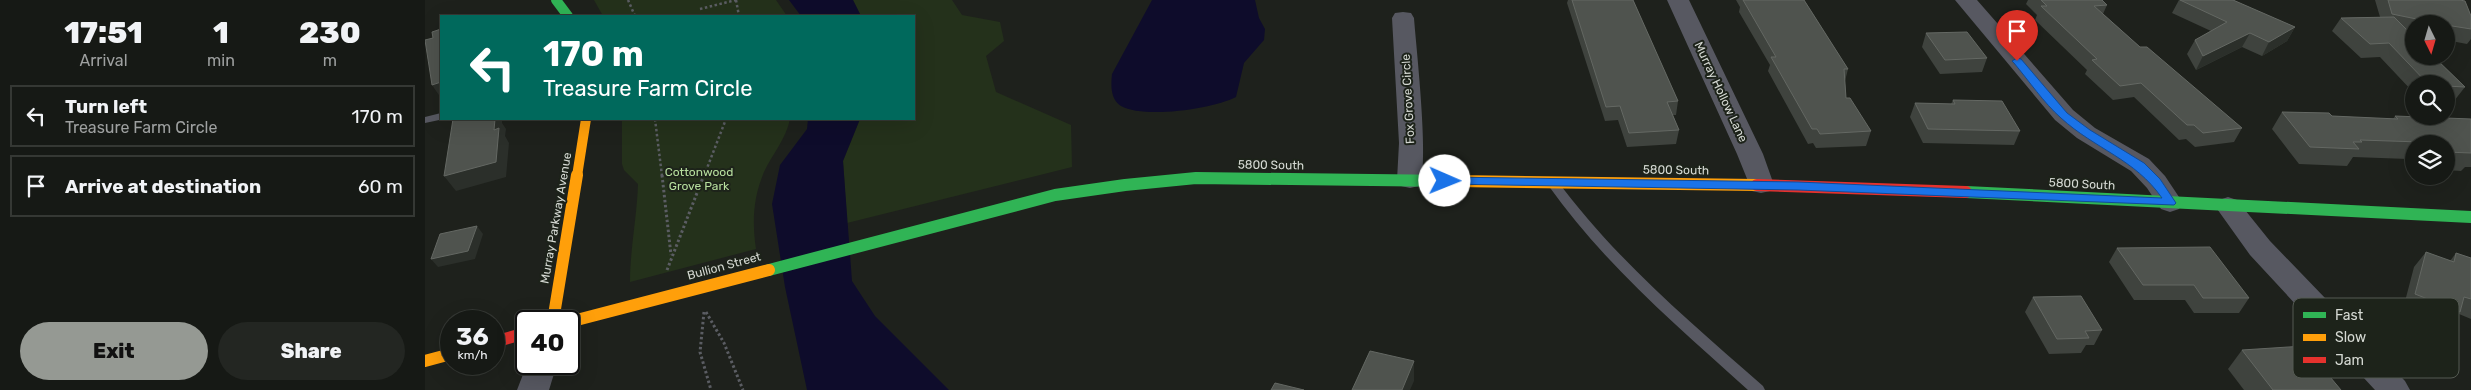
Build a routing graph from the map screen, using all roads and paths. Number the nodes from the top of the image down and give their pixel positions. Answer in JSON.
{"nodes":[{"id":1,"x":556,"y":0,"type":"edge"},
{"id":2,"x":628,"y":0,"type":"edge"},
{"id":3,"x":736,"y":0,"type":"edge"},
{"id":4,"x":1678,"y":0,"type":"edge"},
{"id":5,"x":1966,"y":0,"type":"edge"},
{"id":6,"x":700,"y":9,"type":"dead end"},
{"id":7,"x":567,"y":15,"type":"edge"},
{"id":8,"x":635,"y":15,"type":"edge"},
{"id":9,"x":739,"y":15,"type":"edge"},
{"id":10,"x":1403,"y":18,"type":"dead end"},
{"id":11,"x":440,"y":116,"type":"edge"},
{"id":12,"x":425,"y":120,"type":"edge"},
{"id":13,"x":585,"y":120,"type":"edge"},
{"id":14,"x":655,"y":120,"type":"edge"},
{"id":15,"x":726,"y":120,"type":"edge"},
{"id":16,"x":1410,"y":180,"type":"junction"},
{"id":17,"x":1552,"y":182,"type":"junction"},
{"id":18,"x":1761,"y":185,"type":"junction"},
{"id":19,"x":2170,"y":203,"type":"junction"},
{"id":20,"x":2228,"y":206,"type":"junction"},
{"id":21,"x":2471,"y":217,"type":"edge"},
{"id":22,"x":887,"y":237,"type":"joint"},
{"id":23,"x":671,"y":257,"type":"junction"},
{"id":24,"x":668,"y":274,"type":"dead end"},
{"id":25,"x":2307,"y":298,"type":"edge"},
{"id":26,"x":555,"y":310,"type":"edge"},
{"id":27,"x":580,"y":319,"type":"edge"},
{"id":28,"x":440,"y":357,"type":"edge"},
{"id":29,"x":425,"y":361,"type":"edge"},
{"id":30,"x":538,"y":375,"type":"edge"},
{"id":31,"x":2383,"y":378,"type":"edge"},
{"id":32,"x":533,"y":390,"type":"edge"},
{"id":33,"x":711,"y":390,"type":"edge"},
{"id":34,"x":743,"y":390,"type":"edge"},
{"id":35,"x":1758,"y":390,"type":"edge"},
{"id":36,"x":2394,"y":390,"type":"edge"}],
"edges":[{"from":1,"to":7,"type":"street"},
{"from":2,"to":8,"type":"path"},
{"from":3,"to":6,"type":"path"},
{"from":3,"to":9,"type":"path"},
{"from":4,"to":18,"type":"street","name":"Murray Hollow Lane"},
{"from":5,"to":19,"type":"street"},
{"from":10,"to":16,"type":"street","name":"Fox Grove Circle"},
{"from":11,"to":12,"type":"lane"},
{"from":13,"to":26,"type":"street","name":"Murray Parkway Avenue"},
{"from":14,"to":23,"type":"path"},
{"from":15,"to":23,"type":"path"},
{"from":16,"to":17,"type":"street","name":"5800 South"},
{"from":16,"to":22,"type":"street","name":"5800 South"},
{"from":17,"to":18,"type":"street","name":"5800 South"},
{"from":17,"to":35,"type":"lane"},
{"from":18,"to":19,"type":"street","name":"5800 South"},
{"from":19,"to":20,"type":"street","name":"5800 South"},
{"from":20,"to":21,"type":"street","name":"5800 South"},
{"from":20,"to":25,"type":"street"},
{"from":22,"to":27,"type":"street","name":"Bullion Street"},
{"from":23,"to":24,"type":"path"},
{"from":28,"to":29,"type":"street"},
{"from":30,"to":32,"type":"street"},
{"from":31,"to":36,"type":"street"},
{"from":33,"to":34,"type":"path"}]}
